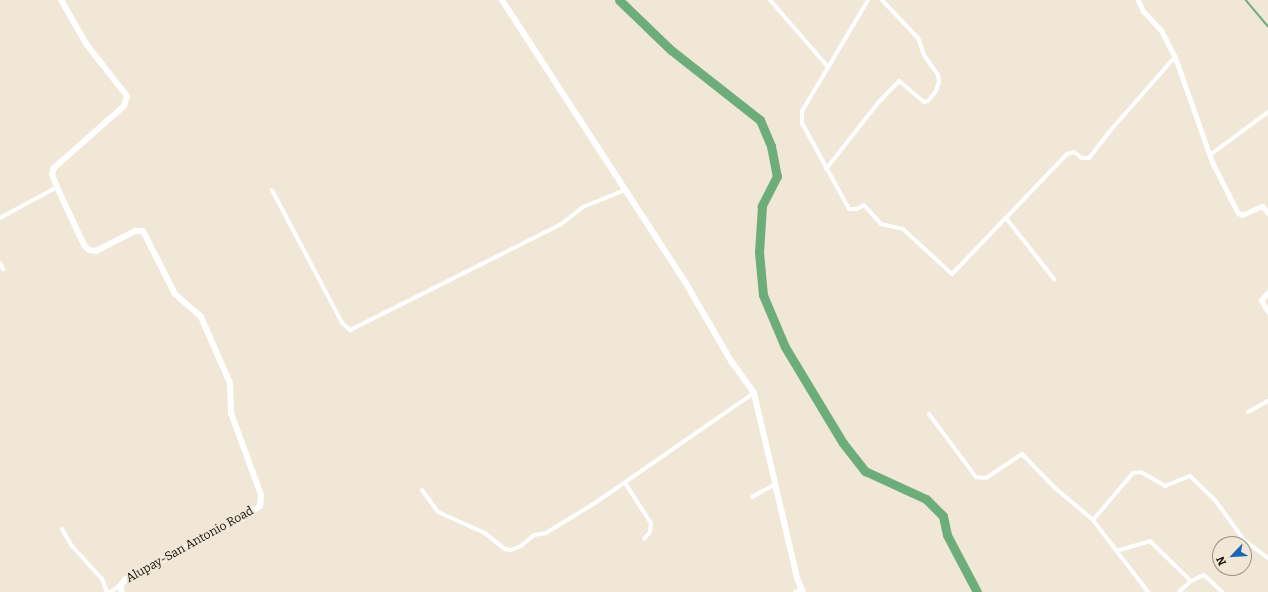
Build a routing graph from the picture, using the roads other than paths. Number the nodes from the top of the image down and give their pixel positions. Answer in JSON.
{"nodes":[{"id":1,"x":61,"y":0,"type":"edge"},
{"id":2,"x":502,"y":0,"type":"edge"},
{"id":3,"x":770,"y":0,"type":"edge"},
{"id":4,"x":868,"y":0,"type":"edge"},
{"id":5,"x":882,"y":0,"type":"edge"},
{"id":6,"x":1138,"y":0,"type":"edge"},
{"id":7,"x":1175,"y":57,"type":"junction"},
{"id":8,"x":828,"y":67,"type":"junction"},
{"id":9,"x":1268,"y":112,"type":"edge"},
{"id":10,"x":1210,"y":155,"type":"junction"},
{"id":11,"x":826,"y":169,"type":"junction"},
{"id":12,"x":57,"y":187,"type":"junction"},
{"id":13,"x":272,"y":190,"type":"dead end"},
{"id":14,"x":625,"y":190,"type":"junction"},
{"id":15,"x":1268,"y":214,"type":"edge"},
{"id":16,"x":0,"y":218,"type":"edge"},
{"id":17,"x":1006,"y":218,"type":"junction"},
{"id":18,"x":0,"y":263,"type":"edge"},
{"id":19,"x":3,"y":269,"type":"dead end"},
{"id":20,"x":1054,"y":279,"type":"dead end"},
{"id":21,"x":1268,"y":292,"type":"edge"},
{"id":22,"x":1268,"y":312,"type":"edge"},
{"id":23,"x":754,"y":393,"type":"junction"},
{"id":24,"x":1268,"y":401,"type":"edge"},
{"id":25,"x":1248,"y":412,"type":"dead end"},
{"id":26,"x":928,"y":414,"type":"dead end"},
{"id":27,"x":625,"y":483,"type":"junction"},
{"id":28,"x":774,"y":485,"type":"junction"},
{"id":29,"x":422,"y":490,"type":"dead end"},
{"id":30,"x":752,"y":497,"type":"dead end"},
{"id":31,"x":1092,"y":520,"type":"junction"},
{"id":32,"x":62,"y":529,"type":"dead end"},
{"id":33,"x":644,"y":539,"type":"dead end"},
{"id":34,"x":1116,"y":551,"type":"junction"},
{"id":35,"x":1268,"y":558,"type":"edge"},
{"id":36,"x":1191,"y":581,"type":"junction"},
{"id":37,"x":121,"y":589,"type":"edge"},
{"id":38,"x":802,"y":590,"type":"edge"},
{"id":39,"x":109,"y":592,"type":"edge"},
{"id":40,"x":794,"y":592,"type":"edge"},
{"id":41,"x":1148,"y":592,"type":"edge"},
{"id":42,"x":1179,"y":592,"type":"edge"},
{"id":43,"x":1222,"y":592,"type":"edge"}],
"edges":[{"from":1,"to":12,"type":"main road","name":"Alupay-San Antonio Road"},
{"from":2,"to":14,"type":"main road"},
{"from":3,"to":8,"type":"street"},
{"from":4,"to":8,"type":"street"},
{"from":5,"to":11,"type":"street"},
{"from":6,"to":7,"type":"street"},
{"from":7,"to":10,"type":"street"},
{"from":7,"to":17,"type":"street"},
{"from":8,"to":11,"type":"street"},
{"from":9,"to":10,"type":"street"},
{"from":10,"to":15,"type":"street"},
{"from":11,"to":17,"type":"street"},
{"from":12,"to":16,"type":"street"},
{"from":12,"to":37,"type":"main road","name":"Alupay-San Antonio Road"},
{"from":13,"to":14,"type":"street"},
{"from":14,"to":23,"type":"main road"},
{"from":17,"to":20,"type":"street"},
{"from":18,"to":19,"type":"street"},
{"from":21,"to":22,"type":"street"},
{"from":23,"to":27,"type":"street"},
{"from":23,"to":28,"type":"main road"},
{"from":24,"to":25,"type":"street"},
{"from":26,"to":31,"type":"street"},
{"from":27,"to":29,"type":"street"},
{"from":27,"to":33,"type":"street"},
{"from":28,"to":30,"type":"street"},
{"from":28,"to":38,"type":"main road"},
{"from":31,"to":34,"type":"street"},
{"from":31,"to":35,"type":"street"},
{"from":32,"to":39,"type":"street"},
{"from":34,"to":36,"type":"street"},
{"from":34,"to":41,"type":"street"},
{"from":36,"to":42,"type":"street"},
{"from":36,"to":43,"type":"street"},
{"from":37,"to":39,"type":"street"},
{"from":38,"to":40,"type":"street"}]}
